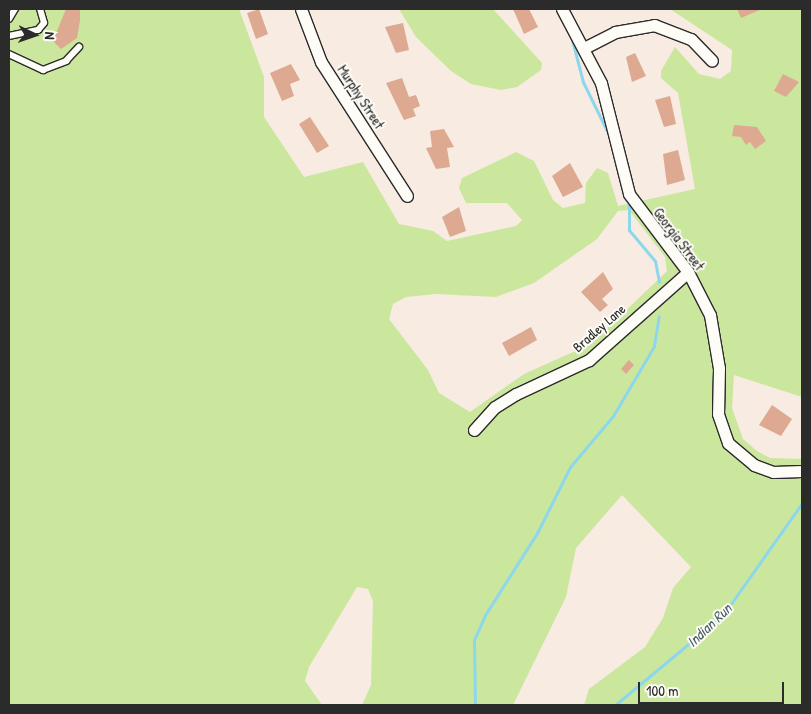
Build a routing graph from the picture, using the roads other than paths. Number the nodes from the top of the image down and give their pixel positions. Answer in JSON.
{"nodes":[{"id":1,"x":15,"y":9,"type":"edge"},
{"id":2,"x":40,"y":9,"type":"edge"},
{"id":3,"x":301,"y":9,"type":"edge"},
{"id":4,"x":562,"y":9,"type":"edge"},
{"id":5,"x":9,"y":18,"type":"edge"},
{"id":6,"x":9,"y":36,"type":"edge"},
{"id":7,"x":78,"y":47,"type":"dead end"},
{"id":8,"x":584,"y":48,"type":"junction"},
{"id":9,"x":9,"y":54,"type":"edge"},
{"id":10,"x":712,"y":61,"type":"dead end"},
{"id":11,"x":407,"y":196,"type":"dead end"},
{"id":12,"x":688,"y":272,"type":"junction"},
{"id":13,"x":474,"y":430,"type":"dead end"},
{"id":14,"x":802,"y":471,"type":"edge"}],
"edges":[{"from":1,"to":5,"type":"lane"},
{"from":2,"to":6,"type":"lane"},
{"from":3,"to":11,"type":"street","name":"Murphy Street"},
{"from":4,"to":8,"type":"street","name":"Georgia Street"},
{"from":7,"to":9,"type":"lane"},
{"from":8,"to":10,"type":"street"},
{"from":8,"to":12,"type":"street","name":"Georgia Street"},
{"from":12,"to":13,"type":"street","name":"Bradley Lane"},
{"from":12,"to":14,"type":"street","name":"Georgia Street"}]}
